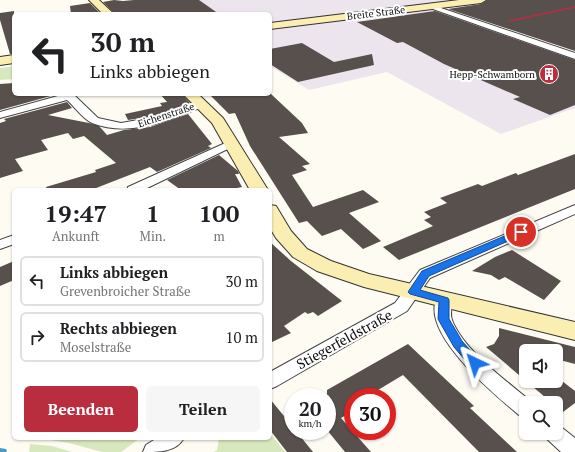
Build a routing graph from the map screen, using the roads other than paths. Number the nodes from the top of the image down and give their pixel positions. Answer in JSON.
{"nodes":[{"id":1,"x":94,"y":0,"type":"edge"},
{"id":2,"x":481,"y":0,"type":"edge"},
{"id":3,"x":432,"y":7,"type":"junction"},
{"id":4,"x":107,"y":12,"type":"edge"},
{"id":5,"x":272,"y":26,"type":"edge"},
{"id":6,"x":575,"y":56,"type":"edge"},
{"id":7,"x":12,"y":59,"type":"edge"},
{"id":8,"x":0,"y":61,"type":"edge"},
{"id":9,"x":195,"y":99,"type":"edge"},
{"id":10,"x":0,"y":115,"type":"edge"},
{"id":11,"x":232,"y":143,"type":"junction"},
{"id":12,"x":137,"y":188,"type":"edge"},
{"id":13,"x":258,"y":188,"type":"edge"},
{"id":14,"x":575,"y":208,"type":"edge"},
{"id":15,"x":272,"y":214,"type":"edge"},
{"id":16,"x":12,"y":240,"type":"edge"},
{"id":17,"x":0,"y":245,"type":"edge"},
{"id":18,"x":413,"y":292,"type":"junction"},
{"id":19,"x":444,"y":300,"type":"junction"},
{"id":20,"x":575,"y":331,"type":"edge"},
{"id":21,"x":272,"y":380,"type":"edge"},
{"id":22,"x":519,"y":403,"type":"edge"},
{"id":23,"x":171,"y":440,"type":"edge"},
{"id":24,"x":562,"y":440,"type":"edge"},
{"id":25,"x":575,"y":451,"type":"edge"},
{"id":26,"x":154,"y":452,"type":"edge"}],
"edges":[{"from":1,"to":4,"type":"main road"},
{"from":2,"to":3,"type":"main road","name":"Breite Straße"},
{"from":3,"to":5,"type":"main road","name":"Breite Straße"},
{"from":3,"to":6,"type":"street"},
{"from":7,"to":8,"type":"main road"},
{"from":9,"to":10,"type":"street","name":"Eichenstraße"},
{"from":9,"to":11,"type":"main road"},
{"from":11,"to":12,"type":"street"},
{"from":11,"to":13,"type":"main road"},
{"from":14,"to":18,"type":"street","name":"Stiegerfeldstraße"},
{"from":15,"to":18,"type":"main road"},
{"from":16,"to":17,"type":"street"},
{"from":18,"to":19,"type":"main road"},
{"from":18,"to":21,"type":"street","name":"Stiegerfeldstraße"},
{"from":19,"to":20,"type":"main road"},
{"from":19,"to":22,"type":"street"},
{"from":23,"to":26,"type":"street"},
{"from":24,"to":25,"type":"street"}]}
